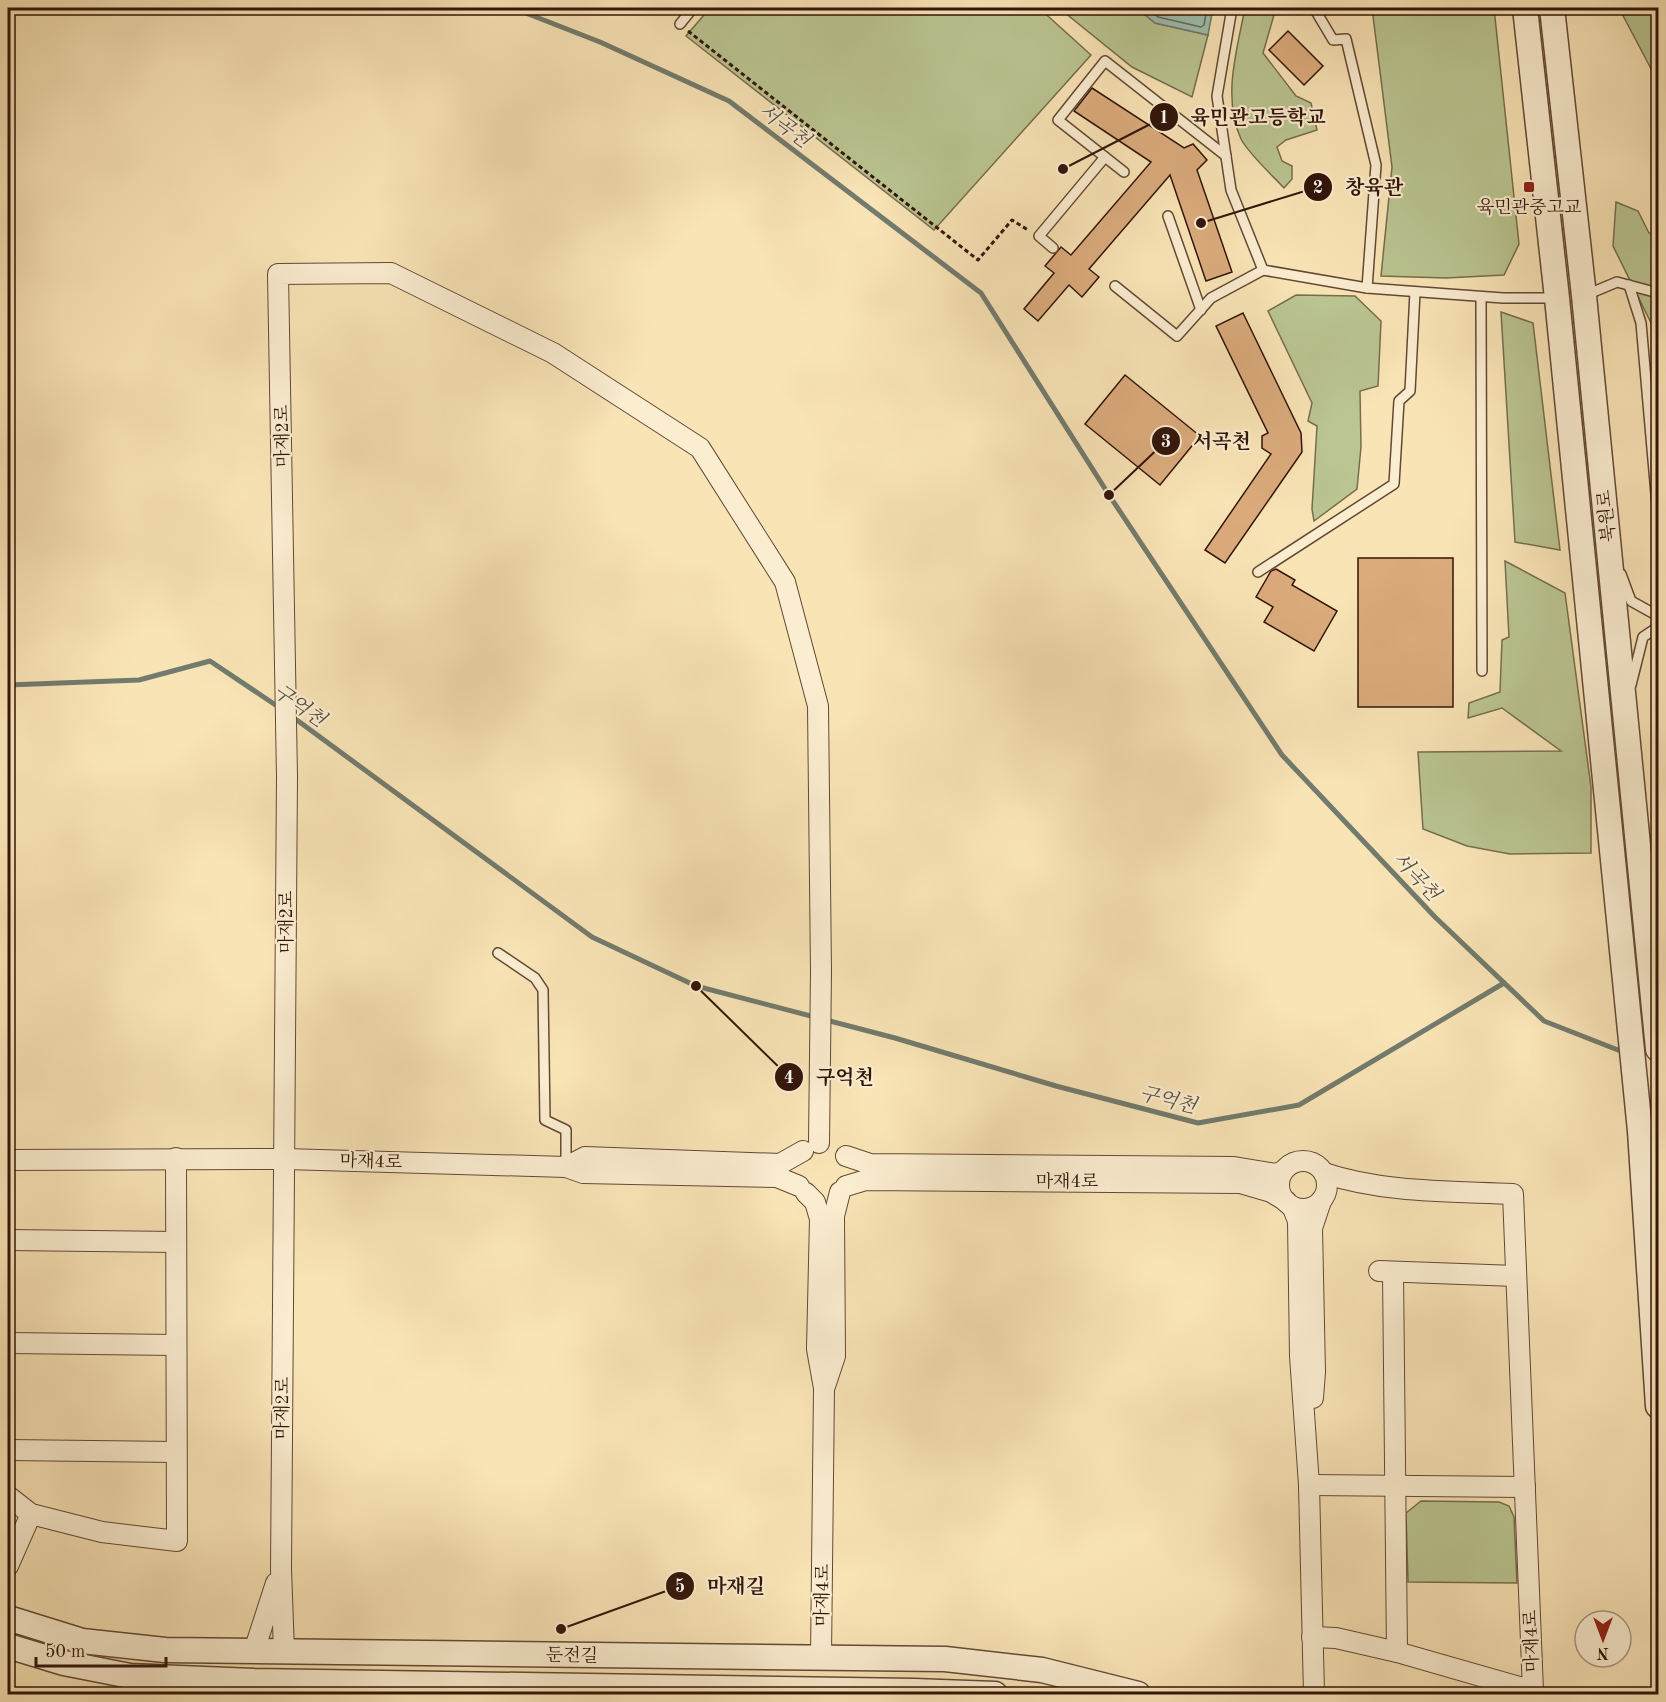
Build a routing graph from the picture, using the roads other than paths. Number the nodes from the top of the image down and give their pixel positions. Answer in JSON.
{"nodes":[{"id":1,"x":693,"y":8,"type":"edge"},
{"id":2,"x":1232,"y":8,"type":"edge"},
{"id":3,"x":1314,"y":8,"type":"edge"},
{"id":4,"x":1525,"y":8,"type":"edge"},
{"id":5,"x":1552,"y":8,"type":"edge"},
{"id":6,"x":680,"y":24,"type":"road end"},
{"id":7,"x":1226,"y":156,"type":"junction"},
{"id":8,"x":1105,"y":157,"type":"junction"},
{"id":9,"x":1124,"y":172,"type":"dead end"},
{"id":10,"x":1168,"y":216,"type":"dead end"},
{"id":11,"x":1053,"y":248,"type":"dead end"},
{"id":12,"x":1263,"y":270,"type":"junction"},
{"id":13,"x":1629,"y":285,"type":"junction"},
{"id":14,"x":1115,"y":286,"type":"dead end"},
{"id":15,"x":1367,"y":288,"type":"junction"},
{"id":16,"x":1415,"y":292,"type":"junction"},
{"id":17,"x":1659,"y":293,"type":"edge"},
{"id":18,"x":1584,"y":296,"type":"junction"},
{"id":19,"x":1481,"y":297,"type":"junction"},
{"id":20,"x":1557,"y":298,"type":"junction"},
{"id":21,"x":1201,"y":310,"type":"junction"},
{"id":22,"x":1655,"y":446,"type":"edge"},
{"id":23,"x":1659,"y":517,"type":"edge"},
{"id":24,"x":1608,"y":540,"type":"junction"},
{"id":25,"x":1258,"y":572,"type":"dead end"},
{"id":26,"x":1659,"y":616,"type":"edge"},
{"id":27,"x":1659,"y":627,"type":"edge"},
{"id":28,"x":1482,"y":671,"type":"dead end"},
{"id":29,"x":1625,"y":708,"type":"junction"},
{"id":30,"x":1652,"y":909,"type":"edge"},
{"id":31,"x":498,"y":953,"type":"dead end"},
{"id":32,"x":1657,"y":1037,"type":"edge"},
{"id":33,"x":811,"y":1147,"type":"junction"},
{"id":34,"x":846,"y":1156,"type":"junction"},
{"id":35,"x":176,"y":1158,"type":"junction"},
{"id":36,"x":285,"y":1159,"type":"junction"},
{"id":37,"x":8,"y":1160,"type":"edge"},
{"id":38,"x":566,"y":1167,"type":"junction"},
{"id":39,"x":1283,"y":1171,"type":"junction"},
{"id":40,"x":1324,"y":1173,"type":"junction"},
{"id":41,"x":1390,"y":1188,"type":"junction"},
{"id":42,"x":802,"y":1189,"type":"junction"},
{"id":43,"x":843,"y":1189,"type":"junction"},
{"id":44,"x":1323,"y":1198,"type":"junction"},
{"id":45,"x":1289,"y":1203,"type":"junction"},
{"id":46,"x":8,"y":1240,"type":"edge"},
{"id":47,"x":176,"y":1242,"type":"junction"},
{"id":48,"x":1516,"y":1276,"type":"junction"},
{"id":49,"x":8,"y":1343,"type":"edge"},
{"id":50,"x":176,"y":1345,"type":"junction"},
{"id":51,"x":824,"y":1388,"type":"junction"},
{"id":52,"x":1659,"y":1407,"type":"edge"},
{"id":53,"x":8,"y":1450,"type":"edge"},
{"id":54,"x":176,"y":1452,"type":"junction"},
{"id":55,"x":1309,"y":1485,"type":"junction"},
{"id":56,"x":1396,"y":1486,"type":"junction"},
{"id":57,"x":1525,"y":1487,"type":"junction"},
{"id":58,"x":8,"y":1496,"type":"edge"},
{"id":59,"x":31,"y":1514,"type":"junction"},
{"id":60,"x":8,"y":1566,"type":"edge"},
{"id":61,"x":280,"y":1569,"type":"junction"},
{"id":62,"x":8,"y":1618,"type":"edge"},
{"id":63,"x":1312,"y":1637,"type":"junction"},
{"id":64,"x":8,"y":1646,"type":"edge"},
{"id":65,"x":254,"y":1651,"type":"junction"},
{"id":66,"x":284,"y":1652,"type":"junction"},
{"id":67,"x":1398,"y":1652,"type":"junction"},
{"id":68,"x":821,"y":1657,"type":"junction"},
{"id":69,"x":254,"y":1688,"type":"edge"},
{"id":70,"x":284,"y":1688,"type":"edge"},
{"id":71,"x":822,"y":1692,"type":"edge"},
{"id":72,"x":995,"y":1695,"type":"edge"},
{"id":73,"x":1138,"y":1695,"type":"edge"},
{"id":74,"x":1314,"y":1695,"type":"edge"}],
"edges":[{"from":1,"to":6,"type":"lane"},
{"from":2,"to":7,"type":"lane"},
{"from":3,"to":15,"type":"lane"},
{"from":4,"to":20,"type":"street","name":"북원로"},
{"from":5,"to":18,"type":"street","name":"북원로"},
{"from":7,"to":8,"type":"lane"},
{"from":7,"to":12,"type":"lane"},
{"from":8,"to":9,"type":"lane"},
{"from":8,"to":11,"type":"lane"},
{"from":10,"to":21,"type":"lane"},
{"from":12,"to":15,"type":"lane"},
{"from":12,"to":21,"type":"lane"},
{"from":13,"to":17,"type":"lane"},
{"from":13,"to":18,"type":"lane"},
{"from":13,"to":22,"type":"lane"},
{"from":14,"to":21,"type":"lane"},
{"from":15,"to":16,"type":"lane"},
{"from":16,"to":19,"type":"lane"},
{"from":16,"to":25,"type":"lane"},
{"from":18,"to":20,"type":"street"},
{"from":18,"to":24,"type":"street","name":"북원로"},
{"from":19,"to":20,"type":"lane"},
{"from":19,"to":28,"type":"lane"},
{"from":20,"to":52,"type":"street","name":"북원로"},
{"from":22,"to":23,"type":"lane"},
{"from":24,"to":26,"type":"lane"},
{"from":24,"to":29,"type":"street","name":"북원로"},
{"from":27,"to":29,"type":"lane"},
{"from":29,"to":30,"type":"street","name":"북원로"},
{"from":30,"to":32,"type":"street","name":"북원로"},
{"from":31,"to":38,"type":"lane"},
{"from":33,"to":34,"type":"street"},
{"from":33,"to":36,"type":"street","name":"마재2로"},
{"from":33,"to":38,"type":"street","name":"마재4로"},
{"from":33,"to":42,"type":"street"},
{"from":34,"to":39,"type":"street","name":"마재4로"},
{"from":34,"to":43,"type":"street"},
{"from":35,"to":36,"type":"street","name":"마재4로"},
{"from":35,"to":37,"type":"street","name":"마재4로"},
{"from":35,"to":47,"type":"street"},
{"from":36,"to":38,"type":"street","name":"마재4로"},
{"from":36,"to":61,"type":"street","name":"마재2로"},
{"from":38,"to":42,"type":"street","name":"마재4로"},
{"from":39,"to":40,"type":"street"},
{"from":39,"to":45,"type":"street"},
{"from":40,"to":41,"type":"street","name":"마재4로"},
{"from":40,"to":44,"type":"street"},
{"from":41,"to":44,"type":"street","name":"마재4로"},
{"from":41,"to":48,"type":"street","name":"마재4로"},
{"from":42,"to":43,"type":"street"},
{"from":42,"to":51,"type":"street","name":"마재4로"},
{"from":43,"to":45,"type":"street","name":"마재4로"},
{"from":43,"to":51,"type":"street","name":"마재4로"},
{"from":44,"to":45,"type":"street"},
{"from":44,"to":55,"type":"street"},
{"from":45,"to":55,"type":"street"},
{"from":46,"to":47,"type":"street"},
{"from":47,"to":50,"type":"street"},
{"from":48,"to":56,"type":"street"},
{"from":48,"to":57,"type":"street","name":"마재4로"},
{"from":49,"to":50,"type":"street"},
{"from":50,"to":54,"type":"street"},
{"from":51,"to":68,"type":"street","name":"마재4로"},
{"from":53,"to":54,"type":"street"},
{"from":54,"to":59,"type":"street"},
{"from":55,"to":56,"type":"street"},
{"from":55,"to":63,"type":"street"},
{"from":56,"to":57,"type":"street"},
{"from":56,"to":67,"type":"street"},
{"from":57,"to":67,"type":"street","name":"마재4로"},
{"from":58,"to":59,"type":"street"},
{"from":59,"to":60,"type":"street"},
{"from":61,"to":65,"type":"street"},
{"from":61,"to":66,"type":"street"},
{"from":62,"to":65,"type":"street","name":"둔전길"},
{"from":63,"to":67,"type":"street","name":"마재4로"},
{"from":63,"to":74,"type":"street"},
{"from":64,"to":69,"type":"street","name":"둔전길"},
{"from":65,"to":66,"type":"street","name":"둔전길"},
{"from":65,"to":69,"type":"street"},
{"from":66,"to":68,"type":"street","name":"둔전길"},
{"from":66,"to":70,"type":"street"},
{"from":68,"to":71,"type":"street"},
{"from":68,"to":73,"type":"street","name":"둔전길"},
{"from":69,"to":70,"type":"street","name":"둔전길"},
{"from":70,"to":71,"type":"street","name":"둔전길"},
{"from":71,"to":72,"type":"street","name":"둔전길"}]}
